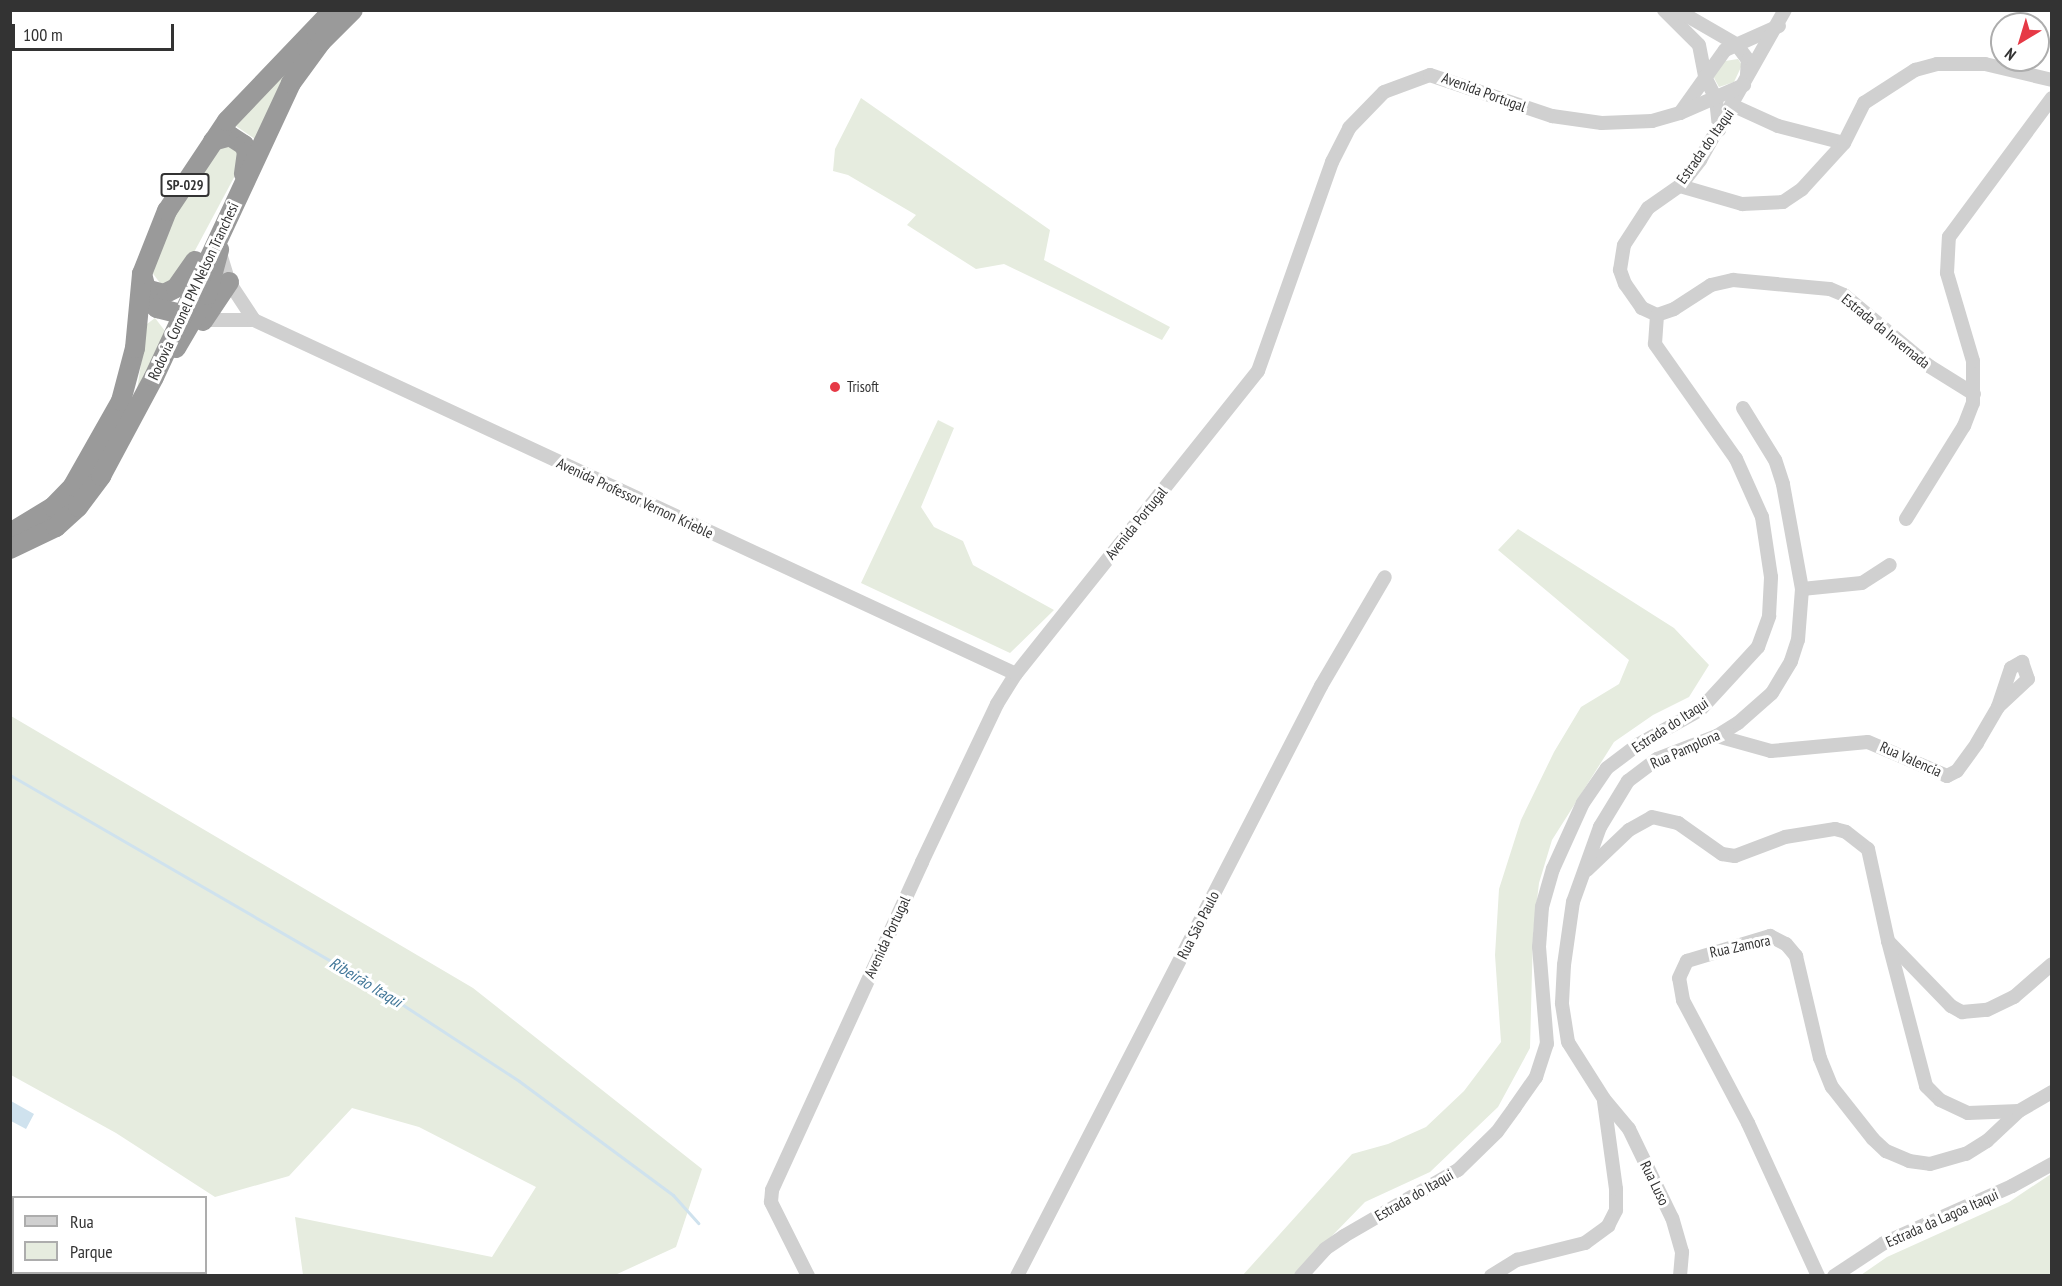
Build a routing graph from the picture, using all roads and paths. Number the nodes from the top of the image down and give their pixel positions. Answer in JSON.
{"nodes":[{"id":1,"x":333,"y":10,"type":"edge"},
{"id":2,"x":353,"y":10,"type":"edge"},
{"id":3,"x":1664,"y":10,"type":"edge"},
{"id":4,"x":1677,"y":10,"type":"edge"},
{"id":5,"x":1785,"y":10,"type":"edge"},
{"id":6,"x":1779,"y":26,"type":"junction"},
{"id":7,"x":1736,"y":44,"type":"junction"},
{"id":8,"x":1705,"y":77,"type":"junction"},
{"id":9,"x":2052,"y":80,"type":"edge"},
{"id":10,"x":1744,"y":85,"type":"junction"},
{"id":11,"x":2052,"y":98,"type":"edge"},
{"id":12,"x":1716,"y":99,"type":"junction"},
{"id":13,"x":1734,"y":105,"type":"junction"},
{"id":14,"x":1680,"y":113,"type":"junction"},
{"id":15,"x":1719,"y":130,"type":"junction"},
{"id":16,"x":213,"y":141,"type":"junction"},
{"id":17,"x":1844,"y":143,"type":"junction"},
{"id":18,"x":242,"y":183,"type":"junction"},
{"id":19,"x":1680,"y":186,"type":"junction"},
{"id":20,"x":224,"y":221,"type":"junction"},
{"id":21,"x":219,"y":249,"type":"junction"},
{"id":22,"x":144,"y":281,"type":"junction"},
{"id":23,"x":229,"y":282,"type":"junction"},
{"id":24,"x":1657,"y":315,"type":"junction"},
{"id":25,"x":194,"y":318,"type":"junction"},
{"id":26,"x":254,"y":320,"type":"junction"},
{"id":27,"x":154,"y":377,"type":"junction"},
{"id":28,"x":1974,"y":394,"type":"junction"},
{"id":29,"x":1743,"y":408,"type":"dead end"},
{"id":30,"x":1906,"y":519,"type":"dead end"},
{"id":31,"x":10,"y":533,"type":"edge"},
{"id":32,"x":10,"y":549,"type":"edge"},
{"id":33,"x":1890,"y":565,"type":"dead end"},
{"id":34,"x":1385,"y":577,"type":"dead end"},
{"id":35,"x":1802,"y":589,"type":"junction"},
{"id":36,"x":1016,"y":674,"type":"junction"},
{"id":37,"x":1998,"y":706,"type":"dead end"},
{"id":38,"x":1717,"y":736,"type":"junction"},
{"id":39,"x":1584,"y":873,"type":"junction"},
{"id":40,"x":1888,"y":941,"type":"junction"},
{"id":41,"x":2052,"y":964,"type":"edge"},
{"id":42,"x":2052,"y":1092,"type":"edge"},
{"id":43,"x":1604,"y":1099,"type":"junction"},
{"id":44,"x":2019,"y":1111,"type":"junction"},
{"id":45,"x":2052,"y":1164,"type":"edge"},
{"id":46,"x":808,"y":1275,"type":"edge"},
{"id":47,"x":1017,"y":1275,"type":"edge"},
{"id":48,"x":1301,"y":1275,"type":"edge"},
{"id":49,"x":1491,"y":1275,"type":"edge"},
{"id":50,"x":1680,"y":1275,"type":"edge"},
{"id":51,"x":1818,"y":1275,"type":"edge"},
{"id":52,"x":1834,"y":1275,"type":"edge"}],
"edges":[{"from":1,"to":16,"type":"highway","name":"Rodovia Coronel PM Nelson Tranchesi","number":"SP-029"},
{"from":2,"to":18,"type":"highway","name":"Rodovia Coronel PM Nelson Tranchesi"},
{"from":3,"to":8,"type":"street"},
{"from":4,"to":7,"type":"street"},
{"from":5,"to":6,"type":"street","name":"Estrada do Itaqui"},
{"from":6,"to":7,"type":"street"},
{"from":6,"to":10,"type":"street","name":"Estrada do Itaqui"},
{"from":7,"to":8,"type":"street"},
{"from":7,"to":10,"type":"street"},
{"from":8,"to":12,"type":"street"},
{"from":8,"to":14,"type":"street"},
{"from":9,"to":17,"type":"street"},
{"from":10,"to":12,"type":"street","name":"Avenida Portugal"},
{"from":10,"to":13,"type":"street","name":"Estrada do Itaqui"},
{"from":11,"to":28,"type":"street"},
{"from":12,"to":14,"type":"street","name":"Avenida Portugal"},
{"from":12,"to":15,"type":"street"},
{"from":13,"to":15,"type":"street","name":"Estrada do Itaqui"},
{"from":13,"to":17,"type":"street"},
{"from":14,"to":36,"type":"street","name":"Avenida Portugal"},
{"from":15,"to":19,"type":"street","name":"Estrada do Itaqui"},
{"from":16,"to":18,"type":"highway"},
{"from":16,"to":22,"type":"highway","name":"Rodovia Coronel PM Nelson Tranchesi","number":"SP-029"},
{"from":17,"to":19,"type":"street"},
{"from":18,"to":20,"type":"highway","name":"Rodovia Coronel PM Nelson Tranchesi"},
{"from":19,"to":24,"type":"street","name":"Estrada do Itaqui"},
{"from":20,"to":21,"type":"highway"},
{"from":20,"to":22,"type":"highway"},
{"from":20,"to":25,"type":"highway","name":"Rodovia Coronel PM Nelson Tranchesi"},
{"from":21,"to":23,"type":"street"},
{"from":21,"to":25,"type":"highway"},
{"from":22,"to":25,"type":"highway"},
{"from":22,"to":31,"type":"highway","name":"Rodovia Coronel PM Nelson Tranchesi","number":"SP-029"},
{"from":23,"to":25,"type":"highway"},
{"from":23,"to":26,"type":"street"},
{"from":24,"to":28,"type":"street","name":"Estrada da Invernada"},
{"from":24,"to":48,"type":"street","name":"Estrada do Itaqui"},
{"from":25,"to":26,"type":"street","name":"Avenida Professor Vernon Krieble"},
{"from":25,"to":27,"type":"highway","name":"Rodovia Coronel PM Nelson Tranchesi"},
{"from":25,"to":27,"type":"highway"},
{"from":26,"to":36,"type":"street","name":"Avenida Professor Vernon Krieble"},
{"from":27,"to":32,"type":"highway","name":"Rodovia Coronel PM Nelson Tranchesi"},
{"from":28,"to":30,"type":"street"},
{"from":29,"to":35,"type":"street","name":"Rua Pamplona"},
{"from":33,"to":35,"type":"street"},
{"from":34,"to":47,"type":"street","name":"Rua São Paulo"},
{"from":35,"to":38,"type":"street","name":"Rua Pamplona"},
{"from":36,"to":46,"type":"street","name":"Avenida Portugal"},
{"from":37,"to":38,"type":"street","name":"Rua Valencia"},
{"from":38,"to":39,"type":"street","name":"Rua Pamplona"},
{"from":39,"to":40,"type":"street"},
{"from":39,"to":43,"type":"street","name":"Rua Pamplona"},
{"from":40,"to":41,"type":"street"},
{"from":40,"to":44,"type":"street"},
{"from":42,"to":44,"type":"street","name":"Rua Zamora"},
{"from":43,"to":49,"type":"street"},
{"from":43,"to":50,"type":"street","name":"Rua Luso"},
{"from":44,"to":51,"type":"street","name":"Rua Zamora"},
{"from":45,"to":52,"type":"street","name":"Estrada da Lagoa Itaqui"}]}
